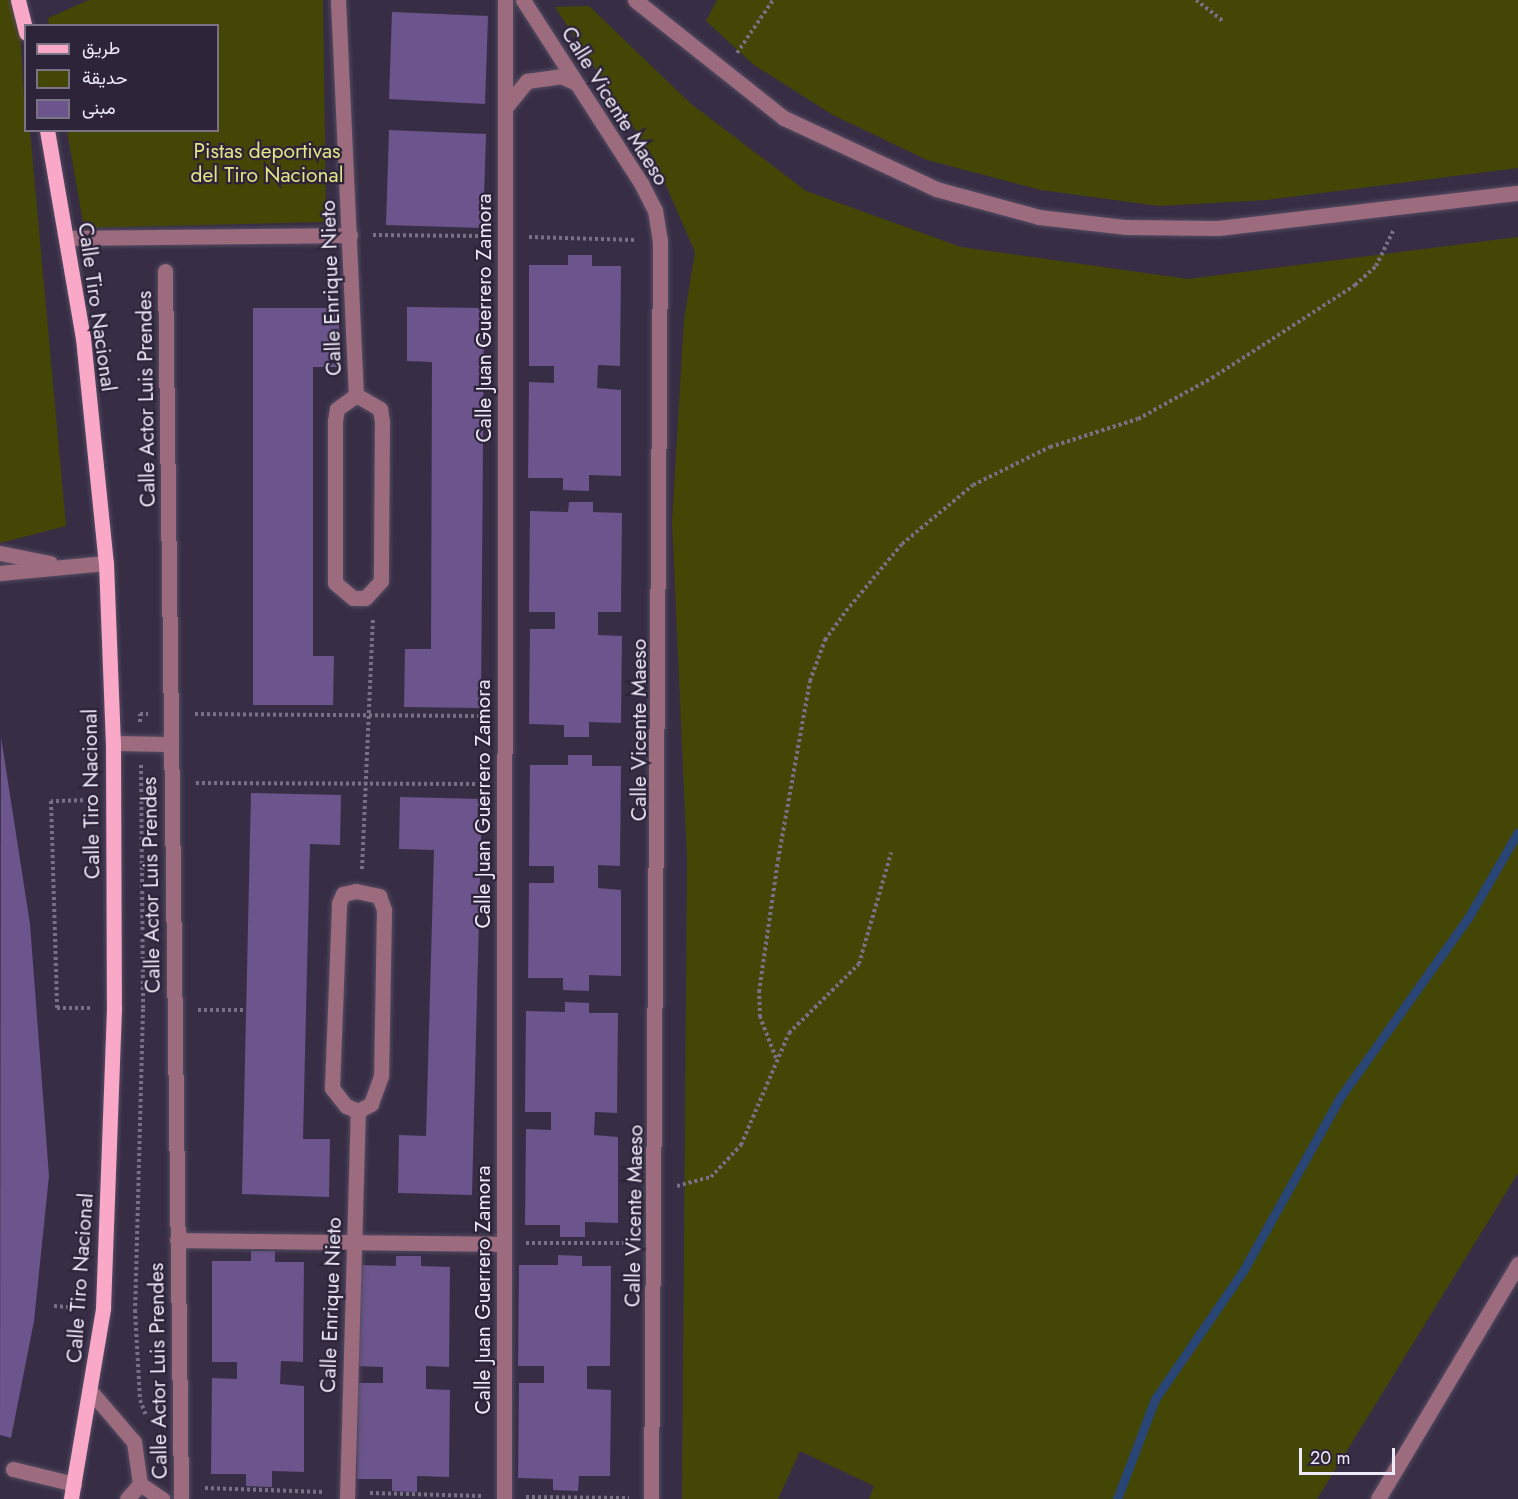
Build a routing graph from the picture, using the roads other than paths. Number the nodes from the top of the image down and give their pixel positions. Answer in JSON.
{"nodes":[{"id":1,"x":18,"y":0,"type":"edge"},
{"id":2,"x":338,"y":0,"type":"edge"},
{"id":3,"x":505,"y":0,"type":"edge"},
{"id":4,"x":523,"y":0,"type":"edge"},
{"id":5,"x":635,"y":0,"type":"edge"},
{"id":6,"x":24,"y":25,"type":"edge"},
{"id":7,"x":576,"y":83,"type":"junction"},
{"id":8,"x":505,"y":109,"type":"junction"},
{"id":9,"x":47,"y":132,"type":"edge"},
{"id":10,"x":1518,"y":193,"type":"edge"},
{"id":11,"x":350,"y":235,"type":"junction"},
{"id":12,"x":67,"y":238,"type":"junction"},
{"id":13,"x":165,"y":271,"type":"dead end"},
{"id":14,"x":356,"y":395,"type":"junction"},
{"id":15,"x":0,"y":553,"type":"edge"},
{"id":16,"x":106,"y":563,"type":"junction"},
{"id":17,"x":68,"y":567,"type":"junction"},
{"id":18,"x":0,"y":573,"type":"edge"},
{"id":19,"x":113,"y":743,"type":"junction"},
{"id":20,"x":171,"y":744,"type":"junction"},
{"id":21,"x":358,"y":1111,"type":"junction"},
{"id":22,"x":177,"y":1240,"type":"junction"},
{"id":23,"x":354,"y":1242,"type":"junction"},
{"id":24,"x":504,"y":1244,"type":"junction"},
{"id":25,"x":1518,"y":1265,"type":"edge"},
{"id":26,"x":93,"y":1394,"type":"junction"},
{"id":27,"x":12,"y":1469,"type":"dead end"},
{"id":28,"x":140,"y":1484,"type":"junction"},
{"id":29,"x":73,"y":1491,"type":"edge"},
{"id":30,"x":181,"y":1493,"type":"edge"},
{"id":31,"x":347,"y":1496,"type":"edge"},
{"id":32,"x":504,"y":1498,"type":"edge"},
{"id":33,"x":652,"y":1498,"type":"edge"},
{"id":34,"x":128,"y":1499,"type":"edge"},
{"id":35,"x":162,"y":1499,"type":"edge"},
{"id":36,"x":1378,"y":1499,"type":"edge"}],
"edges":[{"from":1,"to":6,"type":"main road"},
{"from":2,"to":11,"type":"street","name":"Calle Enrique Nieto"},
{"from":3,"to":8,"type":"street","name":"Calle Juan Guerrero Zamora"},
{"from":4,"to":7,"type":"street","name":"Calle Vicente Maeso"},
{"from":5,"to":10,"type":"street"},
{"from":7,"to":8,"type":"street"},
{"from":7,"to":33,"type":"street","name":"Calle Vicente Maeso"},
{"from":8,"to":24,"type":"street","name":"Calle Juan Guerrero Zamora"},
{"from":9,"to":12,"type":"main road","name":"Calle Tiro Nacional"},
{"from":11,"to":12,"type":"street"},
{"from":11,"to":14,"type":"street","name":"Calle Enrique Nieto"},
{"from":12,"to":16,"type":"main road","name":"Calle Tiro Nacional"},
{"from":13,"to":20,"type":"street","name":"Calle Actor Luis Prendes"},
{"from":14,"to":14,"type":"street","name":"Calle Enrique Nieto"},
{"from":15,"to":17,"type":"street"},
{"from":16,"to":17,"type":"street"},
{"from":16,"to":19,"type":"main road","name":"Calle Tiro Nacional"},
{"from":17,"to":18,"type":"street"},
{"from":19,"to":20,"type":"street"},
{"from":19,"to":26,"type":"main road","name":"Calle Tiro Nacional"},
{"from":20,"to":22,"type":"street","name":"Calle Actor Luis Prendes"},
{"from":21,"to":21,"type":"street"},
{"from":21,"to":23,"type":"street","name":"Calle Enrique Nieto"},
{"from":22,"to":23,"type":"street"},
{"from":22,"to":30,"type":"street","name":"Calle Actor Luis Prendes"},
{"from":23,"to":24,"type":"street"},
{"from":23,"to":31,"type":"street","name":"Calle Enrique Nieto"},
{"from":24,"to":32,"type":"street","name":"Calle Juan Guerrero Zamora"},
{"from":25,"to":36,"type":"street"},
{"from":26,"to":28,"type":"street"},
{"from":26,"to":29,"type":"main road","name":"Calle Tiro Nacional"},
{"from":27,"to":29,"type":"street"},
{"from":28,"to":34,"type":"street"},
{"from":28,"to":35,"type":"street"}]}
